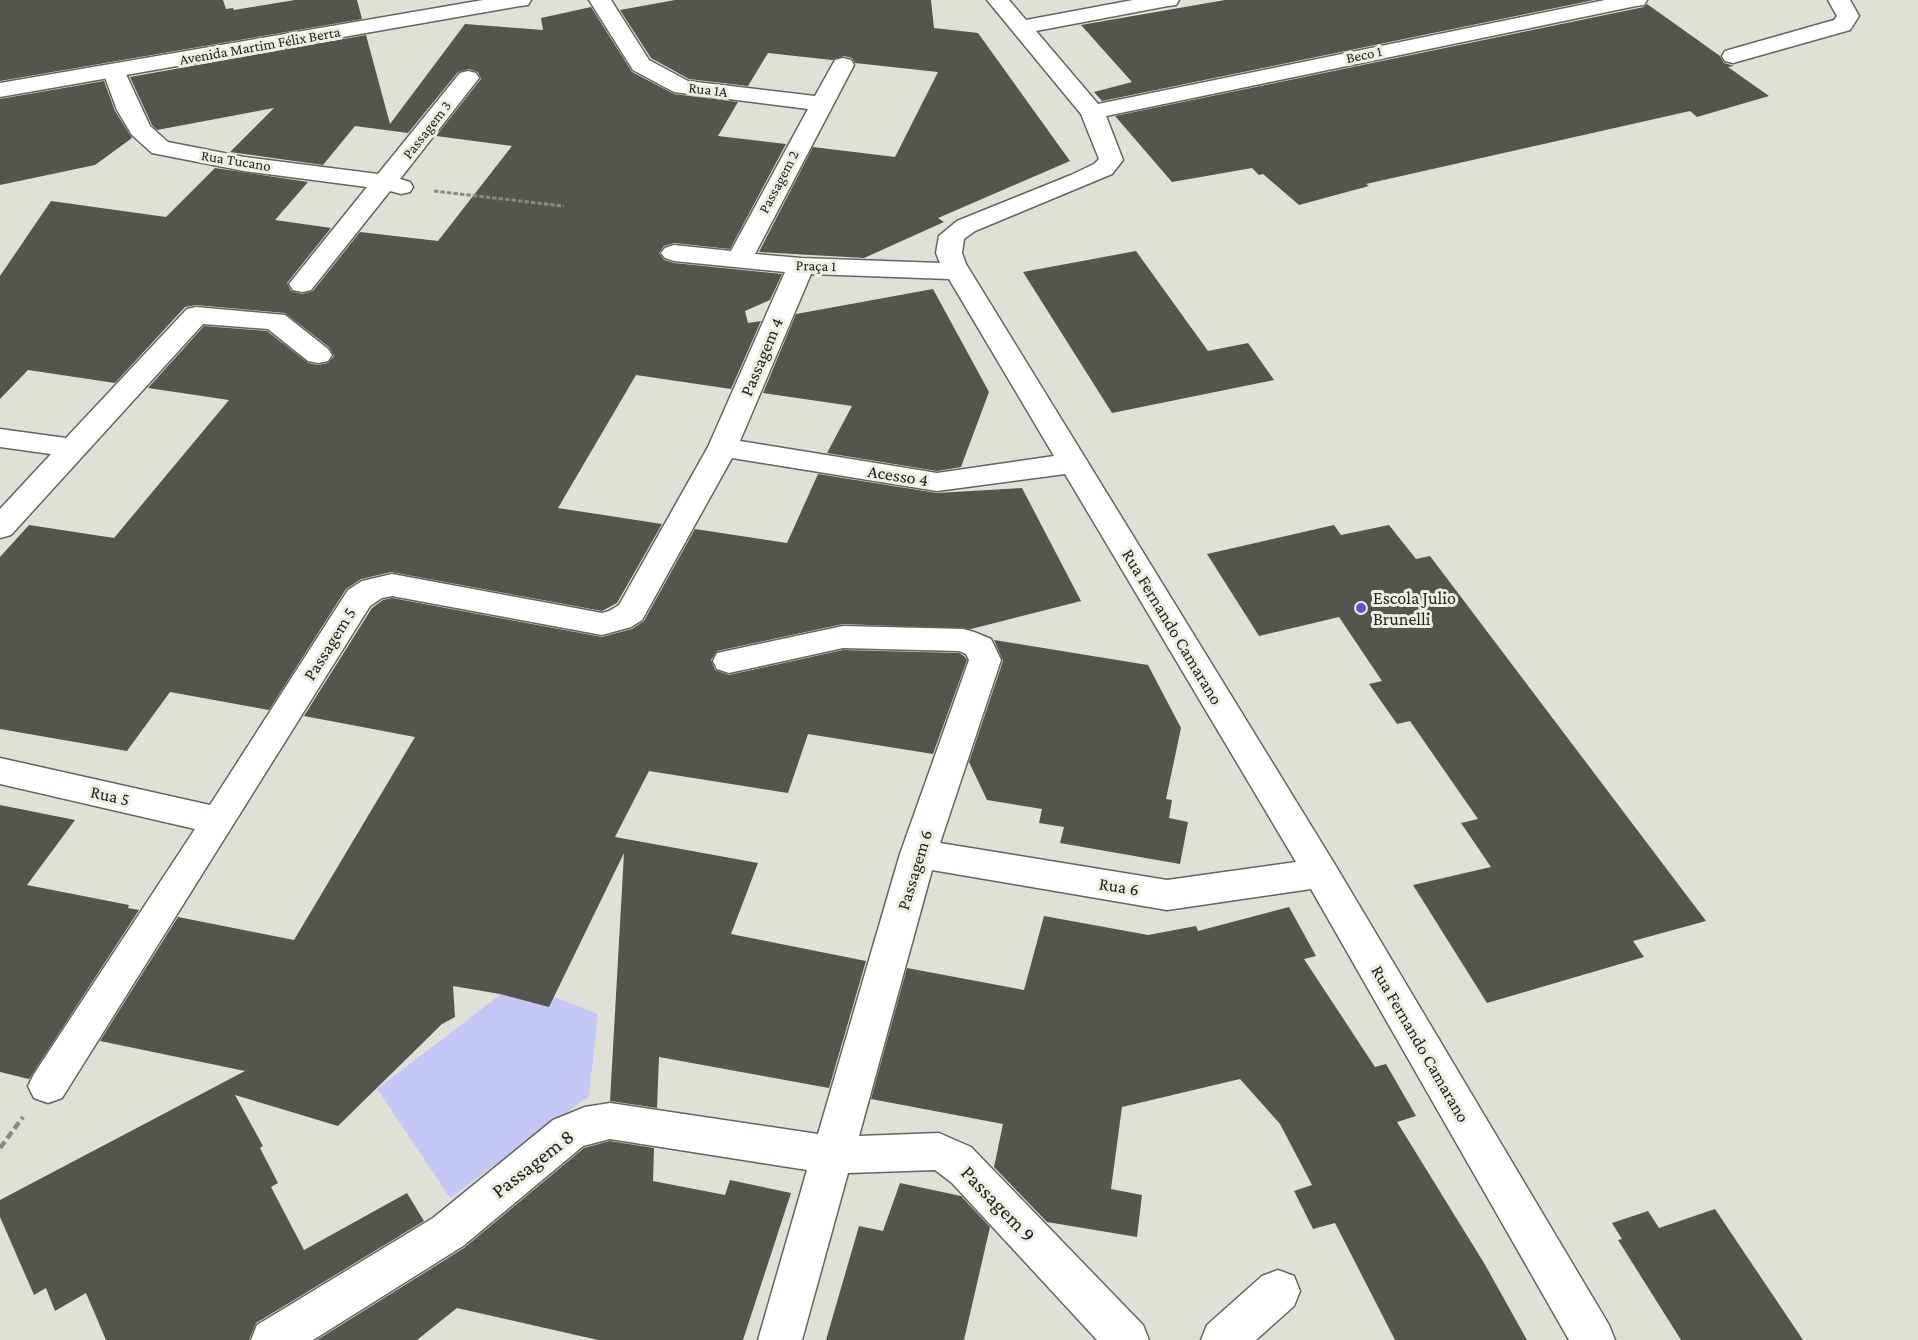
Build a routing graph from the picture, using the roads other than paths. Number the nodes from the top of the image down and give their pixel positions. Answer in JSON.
{"nodes":[{"id":1,"x":600,"y":0,"type":"edge"},
{"id":2,"x":998,"y":0,"type":"edge"},
{"id":3,"x":1168,"y":0,"type":"edge"},
{"id":4,"x":1636,"y":0,"type":"edge"},
{"id":5,"x":1839,"y":0,"type":"edge"},
{"id":6,"x":509,"y":1,"type":"edge"},
{"id":7,"x":1021,"y":27,"type":"junction"},
{"id":8,"x":1733,"y":56,"type":"dead end"},
{"id":9,"x":843,"y":65,"type":"dead end"},
{"id":10,"x":114,"y":72,"type":"junction"},
{"id":11,"x":468,"y":78,"type":"dead end"},
{"id":12,"x":0,"y":90,"type":"edge"},
{"id":13,"x":821,"y":104,"type":"junction"},
{"id":14,"x":1092,"y":112,"type":"junction"},
{"id":15,"x":393,"y":184,"type":"junction"},
{"id":16,"x":674,"y":253,"type":"dead end"},
{"id":17,"x":738,"y":261,"type":"junction"},
{"id":18,"x":801,"y":266,"type":"junction"},
{"id":19,"x":959,"y":272,"type":"junction"},
{"id":20,"x":302,"y":284,"type":"dead end"},
{"id":21,"x":318,"y":355,"type":"dead end"},
{"id":22,"x":0,"y":438,"type":"edge"},
{"id":23,"x":723,"y":447,"type":"junction"},
{"id":24,"x":72,"y":448,"type":"junction"},
{"id":25,"x":1074,"y":463,"type":"junction"},
{"id":26,"x":0,"y":528,"type":"edge"},
{"id":27,"x":729,"y":661,"type":"dead end"},
{"id":28,"x":0,"y":771,"type":"edge"},
{"id":29,"x":219,"y":821,"type":"junction"},
{"id":30,"x":918,"y":854,"type":"junction"},
{"id":31,"x":1321,"y":873,"type":"junction"},
{"id":32,"x":48,"y":1086,"type":"dead end"},
{"id":33,"x":832,"y":1155,"type":"junction"},
{"id":34,"x":1278,"y":1291,"type":"dead end"},
{"id":35,"x":273,"y":1340,"type":"edge"},
{"id":36,"x":780,"y":1340,"type":"edge"},
{"id":37,"x":1127,"y":1340,"type":"edge"},
{"id":38,"x":1223,"y":1340,"type":"edge"},
{"id":39,"x":1593,"y":1340,"type":"edge"}],
"edges":[{"from":1,"to":13,"type":"street","name":"Rua 1A"},
{"from":2,"to":7,"type":"street","name":"Rua Fernando Camarano"},
{"from":3,"to":7,"type":"street"},
{"from":4,"to":14,"type":"street","name":"Beco 1"},
{"from":5,"to":8,"type":"street"},
{"from":6,"to":10,"type":"street","name":"Avenida Martim Félix Berta"},
{"from":7,"to":14,"type":"street","name":"Rua Fernando Camarano"},
{"from":9,"to":13,"type":"street","name":"Passagem 2"},
{"from":10,"to":12,"type":"street","name":"Avenida Martim Félix Berta"},
{"from":10,"to":15,"type":"street","name":"Rua Tucano"},
{"from":11,"to":15,"type":"street","name":"Passagem 3"},
{"from":13,"to":17,"type":"street","name":"Passagem 2"},
{"from":14,"to":19,"type":"street","name":"Rua Fernando Camarano"},
{"from":15,"to":20,"type":"street","name":"Passagem 3"},
{"from":16,"to":17,"type":"street","name":"Praça 1"},
{"from":17,"to":18,"type":"street","name":"Praça 1"},
{"from":18,"to":19,"type":"street","name":"Praça 1"},
{"from":18,"to":23,"type":"street","name":"Passagem 4"},
{"from":19,"to":25,"type":"street","name":"Rua Fernando Camarano"},
{"from":21,"to":24,"type":"street"},
{"from":22,"to":24,"type":"street"},
{"from":23,"to":25,"type":"street","name":"Acesso 4"},
{"from":23,"to":29,"type":"street","name":"Passagem 5"},
{"from":24,"to":26,"type":"street"},
{"from":25,"to":31,"type":"street","name":"Rua Fernando Camarano"},
{"from":27,"to":30,"type":"street","name":"Passagem 6"},
{"from":28,"to":29,"type":"street","name":"Rua 5"},
{"from":29,"to":32,"type":"street","name":"Passagem 5"},
{"from":30,"to":31,"type":"street","name":"Rua 6"},
{"from":30,"to":33,"type":"street","name":"Passagem 6"},
{"from":31,"to":39,"type":"street","name":"Rua Fernando Camarano"},
{"from":33,"to":35,"type":"street","name":"Passagem 8"},
{"from":33,"to":36,"type":"street","name":"Passagem 6"},
{"from":33,"to":37,"type":"street","name":"Passagem 9"},
{"from":34,"to":38,"type":"street"}]}
